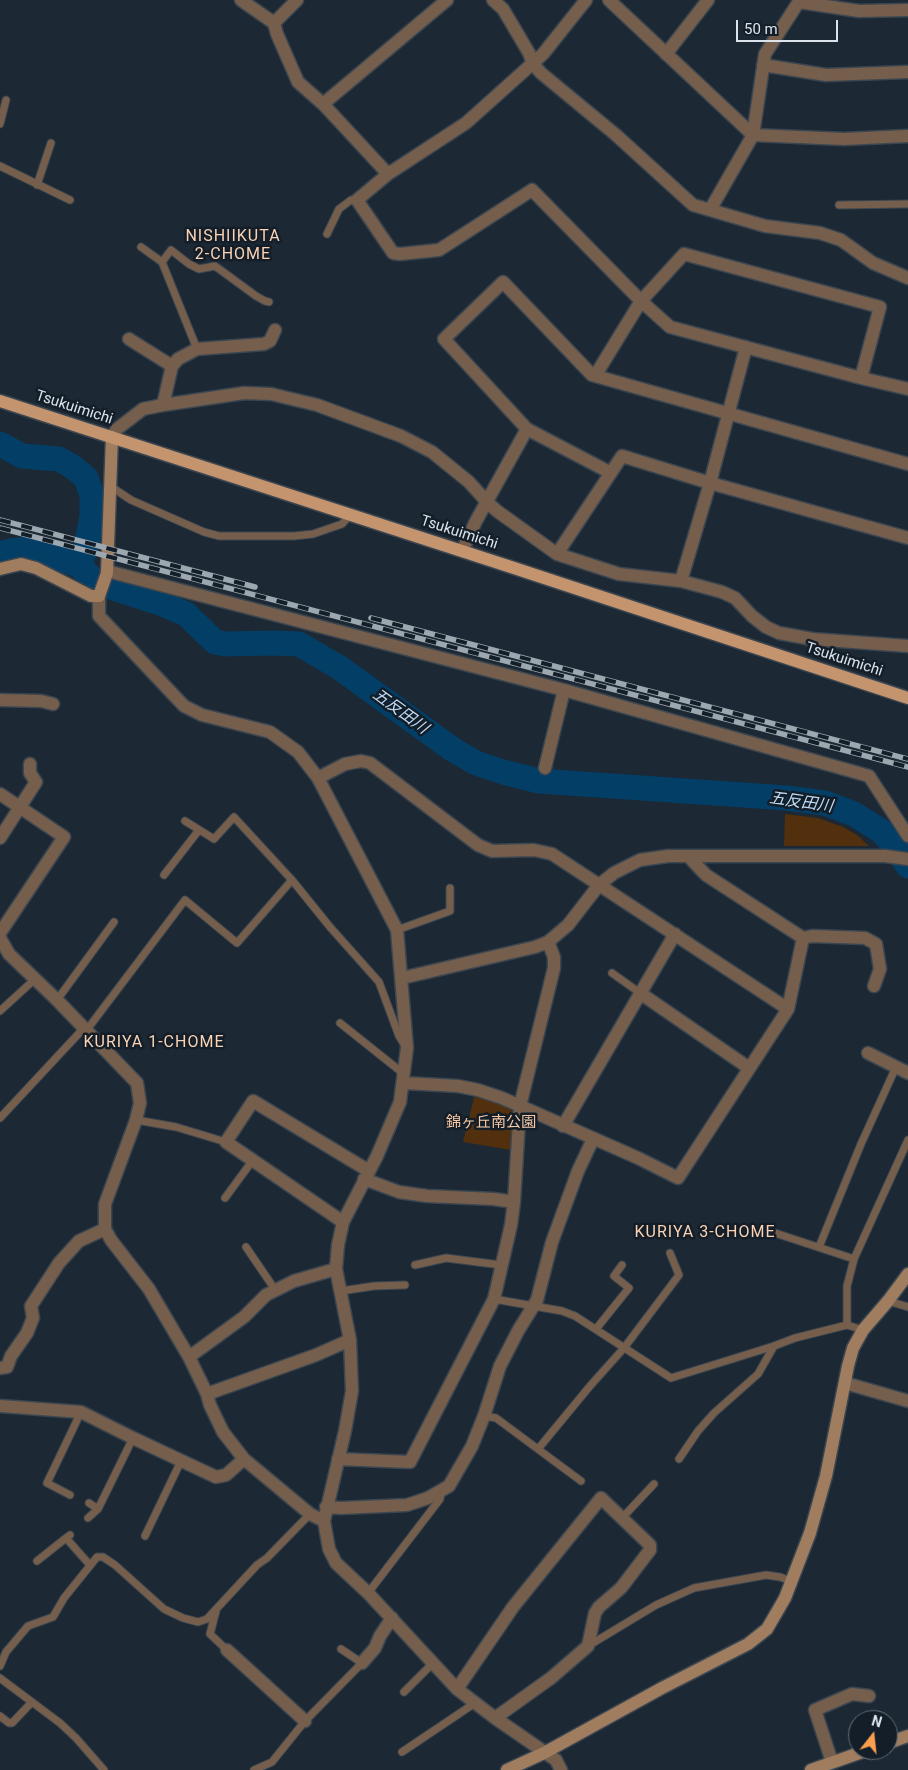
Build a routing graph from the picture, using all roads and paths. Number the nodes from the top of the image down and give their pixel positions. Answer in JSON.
{"nodes":[{"id":1,"x":241,"y":0,"type":"edge"},
{"id":2,"x":297,"y":0,"type":"edge"},
{"id":3,"x":447,"y":0,"type":"edge"},
{"id":4,"x":493,"y":0,"type":"edge"},
{"id":5,"x":586,"y":0,"type":"edge"},
{"id":6,"x":609,"y":0,"type":"edge"},
{"id":7,"x":708,"y":0,"type":"edge"},
{"id":8,"x":799,"y":1,"type":"edge"},
{"id":9,"x":908,"y":10,"type":"edge"},
{"id":10,"x":274,"y":23,"type":"junction"},
{"id":11,"x":666,"y":54,"type":"junction"},
{"id":12,"x":533,"y":64,"type":"junction"},
{"id":13,"x":763,"y":65,"type":"junction"},
{"id":14,"x":908,"y":72,"type":"edge"},
{"id":15,"x":6,"y":100,"type":"dead end"},
{"id":16,"x":323,"y":104,"type":"junction"},
{"id":17,"x":0,"y":124,"type":"edge"},
{"id":18,"x":753,"y":135,"type":"junction"},
{"id":19,"x":908,"y":136,"type":"edge"},
{"id":20,"x":51,"y":143,"type":"dead end"},
{"id":21,"x":0,"y":166,"type":"edge"},
{"id":22,"x":388,"y":174,"type":"junction"},
{"id":23,"x":37,"y":184,"type":"junction"},
{"id":24,"x":70,"y":200,"type":"dead end"},
{"id":25,"x":357,"y":200,"type":"junction"},
{"id":26,"x":908,"y":204,"type":"edge"},
{"id":27,"x":839,"y":205,"type":"dead end"},
{"id":28,"x":710,"y":210,"type":"junction"},
{"id":29,"x":327,"y":234,"type":"dead end"},
{"id":30,"x":141,"y":248,"type":"dead end"},
{"id":31,"x":162,"y":262,"type":"junction"},
{"id":32,"x":908,"y":278,"type":"edge"},
{"id":33,"x":641,"y":301,"type":"junction"},
{"id":34,"x":269,"y":302,"type":"dead end"},
{"id":35,"x":275,"y":330,"type":"dead end"},
{"id":36,"x":129,"y":338,"type":"dead end"},
{"id":37,"x":746,"y":347,"type":"junction"},
{"id":38,"x":197,"y":349,"type":"junction"},
{"id":39,"x":172,"y":366,"type":"junction"},
{"id":40,"x":595,"y":376,"type":"junction"},
{"id":41,"x":861,"y":378,"type":"junction"},
{"id":42,"x":908,"y":389,"type":"edge"},
{"id":43,"x":0,"y":401,"type":"edge"},
{"id":44,"x":163,"y":404,"type":"junction"},
{"id":45,"x":729,"y":414,"type":"junction"},
{"id":46,"x":527,"y":429,"type":"junction"},
{"id":47,"x":112,"y":437,"type":"junction"},
{"id":48,"x":908,"y":464,"type":"edge"},
{"id":49,"x":611,"y":472,"type":"junction"},
{"id":50,"x":710,"y":483,"type":"junction"},
{"id":51,"x":110,"y":486,"type":"junction"},
{"id":52,"x":487,"y":502,"type":"junction"},
{"id":53,"x":350,"y":515,"type":"junction"},
{"id":54,"x":908,"y":538,"type":"edge"},
{"id":55,"x":462,"y":551,"type":"junction"},
{"id":56,"x":557,"y":554,"type":"junction"},
{"id":57,"x":0,"y":569,"type":"edge"},
{"id":58,"x":107,"y":572,"type":"junction"},
{"id":59,"x":680,"y":581,"type":"junction"},
{"id":60,"x":100,"y":594,"type":"junction"},
{"id":61,"x":908,"y":646,"type":"edge"},
{"id":62,"x":564,"y":690,"type":"junction"},
{"id":63,"x":908,"y":698,"type":"edge"},
{"id":64,"x":0,"y":700,"type":"edge"},
{"id":65,"x":52,"y":704,"type":"dead end"},
{"id":66,"x":30,"y":764,"type":"dead end"},
{"id":67,"x":545,"y":768,"type":"dead end"},
{"id":68,"x":318,"y":778,"type":"junction"},
{"id":69,"x":0,"y":794,"type":"edge"},
{"id":70,"x":20,"y":809,"type":"junction"},
{"id":71,"x":185,"y":821,"type":"dead end"},
{"id":72,"x":199,"y":830,"type":"junction"},
{"id":73,"x":908,"y":836,"type":"edge"},
{"id":74,"x":0,"y":838,"type":"edge"},
{"id":75,"x":689,"y":857,"type":"junction"},
{"id":76,"x":908,"y":859,"type":"edge"},
{"id":77,"x":164,"y":874,"type":"dead end"},
{"id":78,"x":292,"y":880,"type":"junction"},
{"id":79,"x":599,"y":885,"type":"junction"},
{"id":80,"x":450,"y":888,"type":"dead end"},
{"id":81,"x":114,"y":922,"type":"dead end"},
{"id":82,"x":397,"y":930,"type":"junction"},
{"id":83,"x":0,"y":933,"type":"edge"},
{"id":84,"x":675,"y":934,"type":"junction"},
{"id":85,"x":0,"y":938,"type":"edge"},
{"id":86,"x":803,"y":938,"type":"junction"},
{"id":87,"x":548,"y":942,"type":"junction"},
{"id":88,"x":612,"y":973,"type":"dead end"},
{"id":89,"x":402,"y":978,"type":"junction"},
{"id":90,"x":36,"y":979,"type":"junction"},
{"id":91,"x":874,"y":986,"type":"dead end"},
{"id":92,"x":640,"y":993,"type":"junction"},
{"id":93,"x":57,"y":1000,"type":"junction"},
{"id":94,"x":788,"y":1009,"type":"junction"},
{"id":95,"x":0,"y":1011,"type":"edge"},
{"id":96,"x":340,"y":1023,"type":"dead end"},
{"id":97,"x":85,"y":1030,"type":"junction"},
{"id":98,"x":407,"y":1048,"type":"junction"},
{"id":99,"x":868,"y":1052,"type":"dead end"},
{"id":100,"x":749,"y":1068,"type":"junction"},
{"id":101,"x":902,"y":1070,"type":"edge"},
{"id":102,"x":404,"y":1078,"type":"junction"},
{"id":103,"x":520,"y":1106,"type":"junction"},
{"id":104,"x":0,"y":1118,"type":"edge"},
{"id":105,"x":136,"y":1120,"type":"junction"},
{"id":106,"x":563,"y":1126,"type":"junction"},
{"id":107,"x":593,"y":1139,"type":"junction"},
{"id":108,"x":908,"y":1140,"type":"edge"},
{"id":109,"x":226,"y":1142,"type":"junction"},
{"id":110,"x":253,"y":1160,"type":"junction"},
{"id":111,"x":366,"y":1175,"type":"junction"},
{"id":112,"x":225,"y":1198,"type":"dead end"},
{"id":113,"x":514,"y":1202,"type":"junction"},
{"id":114,"x":343,"y":1222,"type":"junction"},
{"id":115,"x":106,"y":1229,"type":"junction"},
{"id":116,"x":775,"y":1233,"type":"dead end"},
{"id":117,"x":246,"y":1247,"type":"dead end"},
{"id":118,"x":819,"y":1247,"type":"junction"},
{"id":119,"x":670,"y":1253,"type":"dead end"},
{"id":120,"x":854,"y":1260,"type":"junction"},
{"id":121,"x":415,"y":1265,"type":"dead end"},
{"id":122,"x":501,"y":1265,"type":"junction"},
{"id":123,"x":622,"y":1265,"type":"dead end"},
{"id":124,"x":336,"y":1269,"type":"junction"},
{"id":125,"x":908,"y":1274,"type":"edge"},
{"id":126,"x":405,"y":1285,"type":"dead end"},
{"id":127,"x":276,"y":1291,"type":"junction"},
{"id":128,"x":341,"y":1291,"type":"junction"},
{"id":129,"x":494,"y":1299,"type":"junction"},
{"id":130,"x":888,"y":1301,"type":"junction"},
{"id":131,"x":534,"y":1307,"type":"junction"},
{"id":132,"x":908,"y":1307,"type":"edge"},
{"id":133,"x":847,"y":1325,"type":"junction"},
{"id":134,"x":596,"y":1329,"type":"junction"},
{"id":135,"x":863,"y":1330,"type":"junction"},
{"id":136,"x":350,"y":1340,"type":"junction"},
{"id":137,"x":774,"y":1346,"type":"junction"},
{"id":138,"x":624,"y":1348,"type":"junction"},
{"id":139,"x":189,"y":1357,"type":"junction"},
{"id":140,"x":0,"y":1368,"type":"edge"},
{"id":141,"x":845,"y":1383,"type":"junction"},
{"id":142,"x":207,"y":1394,"type":"junction"},
{"id":143,"x":908,"y":1401,"type":"edge"},
{"id":144,"x":0,"y":1406,"type":"edge"},
{"id":145,"x":81,"y":1412,"type":"junction"},
{"id":146,"x":484,"y":1416,"type":"junction"},
{"id":147,"x":133,"y":1438,"type":"junction"},
{"id":148,"x":538,"y":1449,"type":"junction"},
{"id":149,"x":338,"y":1458,"type":"junction"},
{"id":150,"x":244,"y":1459,"type":"junction"},
{"id":151,"x":679,"y":1459,"type":"dead end"},
{"id":152,"x":181,"y":1461,"type":"junction"},
{"id":153,"x":581,"y":1481,"type":"dead end"},
{"id":154,"x":654,"y":1484,"type":"dead end"},
{"id":155,"x":441,"y":1492,"type":"junction"},
{"id":156,"x":70,"y":1495,"type":"dead end"},
{"id":157,"x":89,"y":1503,"type":"dead end"},
{"id":158,"x":326,"y":1508,"type":"junction"},
{"id":159,"x":98,"y":1509,"type":"junction"},
{"id":160,"x":310,"y":1514,"type":"junction"},
{"id":161,"x":88,"y":1518,"type":"dead end"},
{"id":162,"x":622,"y":1518,"type":"junction"},
{"id":163,"x":324,"y":1520,"type":"junction"},
{"id":164,"x":145,"y":1536,"type":"dead end"},
{"id":165,"x":37,"y":1561,"type":"dead end"},
{"id":166,"x":89,"y":1564,"type":"junction"},
{"id":167,"x":791,"y":1581,"type":"junction"},
{"id":168,"x":368,"y":1593,"type":"junction"},
{"id":169,"x":216,"y":1610,"type":"junction"},
{"id":170,"x":392,"y":1618,"type":"junction"},
{"id":171,"x":588,"y":1646,"type":"junction"},
{"id":172,"x":341,"y":1649,"type":"dead end"},
{"id":173,"x":227,"y":1650,"type":"joint"},
{"id":174,"x":362,"y":1663,"type":"junction"},
{"id":175,"x":433,"y":1663,"type":"junction"},
{"id":176,"x":0,"y":1666,"type":"edge"},
{"id":177,"x":0,"y":1678,"type":"edge"},
{"id":178,"x":457,"y":1689,"type":"junction"},
{"id":179,"x":404,"y":1692,"type":"dead end"},
{"id":180,"x":869,"y":1696,"type":"dead end"},
{"id":181,"x":32,"y":1702,"type":"junction"},
{"id":182,"x":475,"y":1703,"type":"junction"},
{"id":183,"x":0,"y":1716,"type":"edge"},
{"id":184,"x":494,"y":1718,"type":"junction"},
{"id":185,"x":305,"y":1721,"type":"junction"},
{"id":186,"x":402,"y":1752,"type":"dead end"},
{"id":187,"x":544,"y":1753,"type":"junction"},
{"id":188,"x":848,"y":1757,"type":"edge"},
{"id":189,"x":832,"y":1762,"type":"junction"},
{"id":190,"x":104,"y":1770,"type":"edge"},
{"id":191,"x":254,"y":1770,"type":"edge"},
{"id":192,"x":507,"y":1770,"type":"edge"},
{"id":193,"x":561,"y":1770,"type":"edge"},
{"id":194,"x":810,"y":1770,"type":"edge"}],
"edges":[{"from":1,"to":10,"type":"street"},
{"from":2,"to":10,"type":"street"},
{"from":3,"to":16,"type":"street"},
{"from":4,"to":12,"type":"street"},
{"from":5,"to":12,"type":"street"},
{"from":6,"to":11,"type":"street"},
{"from":7,"to":11,"type":"street"},
{"from":8,"to":9,"type":"street"},
{"from":8,"to":13,"type":"street"},
{"from":10,"to":16,"type":"street"},
{"from":11,"to":18,"type":"street"},
{"from":12,"to":22,"type":"street"},
{"from":12,"to":28,"type":"street"},
{"from":13,"to":14,"type":"street"},
{"from":13,"to":18,"type":"street"},
{"from":15,"to":17,"type":"lane"},
{"from":16,"to":22,"type":"street"},
{"from":18,"to":19,"type":"street"},
{"from":18,"to":28,"type":"street"},
{"from":20,"to":23,"type":"lane"},
{"from":21,"to":23,"type":"lane"},
{"from":22,"to":25,"type":"street"},
{"from":23,"to":24,"type":"lane"},
{"from":25,"to":29,"type":"lane"},
{"from":25,"to":33,"type":"street"},
{"from":26,"to":27,"type":"lane"},
{"from":28,"to":32,"type":"street"},
{"from":30,"to":31,"type":"lane"},
{"from":31,"to":34,"type":"lane"},
{"from":31,"to":38,"type":"lane"},
{"from":33,"to":37,"type":"street"},
{"from":33,"to":40,"type":"street"},
{"from":33,"to":41,"type":"street"},
{"from":35,"to":38,"type":"street"},
{"from":36,"to":39,"type":"street"},
{"from":37,"to":41,"type":"street"},
{"from":37,"to":45,"type":"street"},
{"from":38,"to":39,"type":"street"},
{"from":39,"to":44,"type":"street"},
{"from":40,"to":45,"type":"street"},
{"from":40,"to":46,"type":"street"},
{"from":41,"to":42,"type":"street"},
{"from":43,"to":47,"type":"main road","name":"Tsukuimichi"},
{"from":44,"to":47,"type":"street"},
{"from":44,"to":52,"type":"street"},
{"from":45,"to":48,"type":"street"},
{"from":45,"to":50,"type":"street"},
{"from":46,"to":49,"type":"street"},
{"from":46,"to":52,"type":"street"},
{"from":47,"to":51,"type":"street"},
{"from":47,"to":53,"type":"main road","name":"Tsukuimichi"},
{"from":49,"to":50,"type":"street"},
{"from":49,"to":56,"type":"street"},
{"from":50,"to":54,"type":"street"},
{"from":50,"to":59,"type":"street"},
{"from":51,"to":53,"type":"lane"},
{"from":51,"to":58,"type":"street"},
{"from":52,"to":55,"type":"street"},
{"from":52,"to":56,"type":"street"},
{"from":53,"to":55,"type":"main road","name":"Tsukuimichi"},
{"from":55,"to":63,"type":"main road","name":"Tsukuimichi"},
{"from":56,"to":59,"type":"street"},
{"from":57,"to":60,"type":"street"},
{"from":58,"to":60,"type":"street"},
{"from":58,"to":62,"type":"street"},
{"from":59,"to":61,"type":"street"},
{"from":60,"to":68,"type":"street"},
{"from":62,"to":67,"type":"street"},
{"from":62,"to":73,"type":"street"},
{"from":64,"to":65,"type":"street"},
{"from":66,"to":70,"type":"street"},
{"from":68,"to":79,"type":"street"},
{"from":68,"to":82,"type":"street"},
{"from":69,"to":70,"type":"street"},
{"from":70,"to":74,"type":"street"},
{"from":70,"to":83,"type":"street"},
{"from":71,"to":72,"type":"lane"},
{"from":72,"to":77,"type":"lane"},
{"from":72,"to":78,"type":"lane"},
{"from":75,"to":76,"type":"street"},
{"from":75,"to":79,"type":"street"},
{"from":75,"to":86,"type":"street"},
{"from":78,"to":97,"type":"lane"},
{"from":78,"to":98,"type":"lane"},
{"from":79,"to":84,"type":"street"},
{"from":79,"to":87,"type":"street"},
{"from":80,"to":82,"type":"lane"},
{"from":81,"to":93,"type":"lane"},
{"from":82,"to":89,"type":"street"},
{"from":84,"to":92,"type":"street"},
{"from":84,"to":94,"type":"street"},
{"from":85,"to":90,"type":"street"},
{"from":86,"to":91,"type":"street"},
{"from":86,"to":94,"type":"street"},
{"from":87,"to":89,"type":"street"},
{"from":87,"to":103,"type":"street"},
{"from":88,"to":92,"type":"lane"},
{"from":89,"to":98,"type":"street"},
{"from":90,"to":93,"type":"street"},
{"from":90,"to":95,"type":"lane"},
{"from":92,"to":100,"type":"street"},
{"from":92,"to":106,"type":"street"},
{"from":93,"to":97,"type":"street"},
{"from":94,"to":100,"type":"street"},
{"from":96,"to":102,"type":"lane"},
{"from":97,"to":104,"type":"lane"},
{"from":97,"to":105,"type":"street"},
{"from":98,"to":102,"type":"street"},
{"from":99,"to":101,"type":"street"},
{"from":100,"to":107,"type":"street"},
{"from":101,"to":118,"type":"lane"},
{"from":102,"to":103,"type":"street"},
{"from":102,"to":111,"type":"street"},
{"from":103,"to":106,"type":"street"},
{"from":103,"to":113,"type":"street"},
{"from":105,"to":109,"type":"lane"},
{"from":105,"to":115,"type":"street"},
{"from":106,"to":107,"type":"street"},
{"from":107,"to":131,"type":"street"},
{"from":108,"to":120,"type":"lane"},
{"from":109,"to":110,"type":"street"},
{"from":109,"to":111,"type":"street"},
{"from":110,"to":112,"type":"lane"},
{"from":110,"to":114,"type":"street"},
{"from":111,"to":113,"type":"street"},
{"from":111,"to":114,"type":"street"},
{"from":113,"to":122,"type":"street"},
{"from":114,"to":124,"type":"street"},
{"from":115,"to":139,"type":"street"},
{"from":115,"to":140,"type":"street"},
{"from":116,"to":118,"type":"lane"},
{"from":117,"to":127,"type":"lane"},
{"from":118,"to":120,"type":"lane"},
{"from":119,"to":138,"type":"lane"},
{"from":120,"to":133,"type":"lane"},
{"from":121,"to":122,"type":"lane"},
{"from":122,"to":129,"type":"street"},
{"from":123,"to":134,"type":"lane"},
{"from":124,"to":127,"type":"street"},
{"from":124,"to":128,"type":"street"},
{"from":125,"to":130,"type":"street"},
{"from":126,"to":128,"type":"lane"},
{"from":127,"to":139,"type":"street"},
{"from":128,"to":136,"type":"street"},
{"from":129,"to":131,"type":"lane"},
{"from":129,"to":149,"type":"street"},
{"from":130,"to":132,"type":"lane"},
{"from":130,"to":135,"type":"street"},
{"from":131,"to":134,"type":"lane"},
{"from":131,"to":146,"type":"street"},
{"from":133,"to":135,"type":"lane"},
{"from":133,"to":137,"type":"lane"},
{"from":134,"to":138,"type":"lane"},
{"from":135,"to":141,"type":"street"},
{"from":136,"to":142,"type":"street"},
{"from":136,"to":149,"type":"street"},
{"from":137,"to":138,"type":"lane"},
{"from":137,"to":151,"type":"lane"},
{"from":138,"to":148,"type":"lane"},
{"from":139,"to":142,"type":"street"},
{"from":141,"to":143,"type":"street"},
{"from":141,"to":167,"type":"street"},
{"from":142,"to":150,"type":"street"},
{"from":144,"to":145,"type":"street"},
{"from":145,"to":147,"type":"street"},
{"from":145,"to":156,"type":"lane"},
{"from":146,"to":148,"type":"lane"},
{"from":146,"to":155,"type":"street"},
{"from":147,"to":152,"type":"street"},
{"from":147,"to":159,"type":"lane"},
{"from":148,"to":153,"type":"lane"},
{"from":149,"to":158,"type":"street"},
{"from":150,"to":152,"type":"street"},
{"from":150,"to":160,"type":"street"},
{"from":152,"to":164,"type":"lane"},
{"from":154,"to":162,"type":"lane"},
{"from":155,"to":158,"type":"street"},
{"from":155,"to":168,"type":"lane"},
{"from":157,"to":159,"type":"lane"},
{"from":158,"to":163,"type":"street"},
{"from":159,"to":161,"type":"lane"},
{"from":160,"to":163,"type":"street"},
{"from":160,"to":169,"type":"lane"},
{"from":162,"to":171,"type":"street"},
{"from":162,"to":178,"type":"street"},
{"from":163,"to":168,"type":"street"},
{"from":165,"to":166,"type":"lane"},
{"from":166,"to":169,"type":"lane"},
{"from":166,"to":176,"type":"lane"},
{"from":167,"to":171,"type":"lane"},
{"from":167,"to":187,"type":"street"},
{"from":168,"to":170,"type":"street"},
{"from":169,"to":173,"type":"lane"},
{"from":170,"to":174,"type":"street"},
{"from":170,"to":175,"type":"street"},
{"from":171,"to":184,"type":"street"},
{"from":172,"to":174,"type":"lane"},
{"from":173,"to":185,"type":"street"},
{"from":174,"to":185,"type":"lane"},
{"from":175,"to":178,"type":"street"},
{"from":175,"to":179,"type":"lane"},
{"from":177,"to":181,"type":"lane"},
{"from":178,"to":182,"type":"street"},
{"from":180,"to":189,"type":"street"},
{"from":181,"to":183,"type":"lane"},
{"from":181,"to":190,"type":"lane"},
{"from":182,"to":184,"type":"street"},
{"from":182,"to":186,"type":"lane"},
{"from":184,"to":187,"type":"street"},
{"from":185,"to":191,"type":"lane"},
{"from":187,"to":192,"type":"street"},
{"from":187,"to":193,"type":"street"},
{"from":188,"to":189,"type":"street"},
{"from":189,"to":194,"type":"street"}]}
